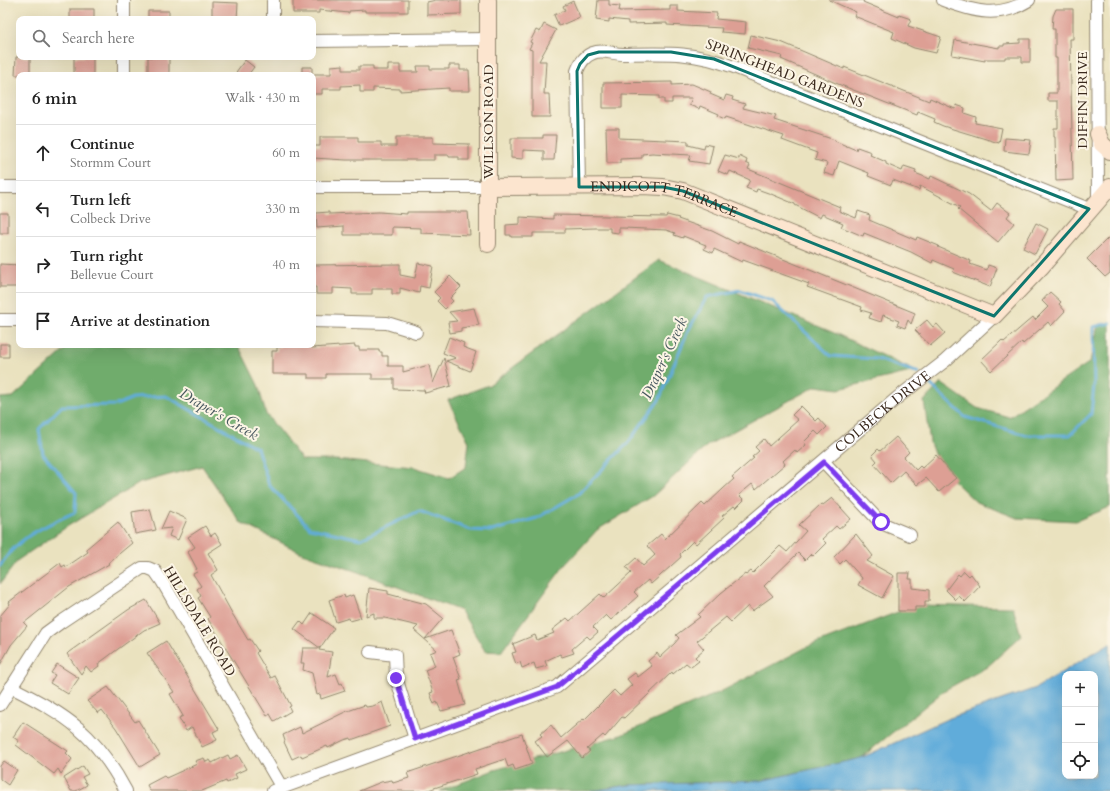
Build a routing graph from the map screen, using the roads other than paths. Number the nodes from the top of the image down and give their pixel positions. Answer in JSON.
{"nodes":[{"id":1,"x":124,"y":0,"type":"edge"},
{"id":2,"x":273,"y":0,"type":"edge"},
{"id":3,"x":488,"y":0,"type":"edge"},
{"id":4,"x":943,"y":0,"type":"edge"},
{"id":5,"x":1029,"y":0,"type":"edge"},
{"id":6,"x":1097,"y":0,"type":"edge"},
{"id":7,"x":124,"y":16,"type":"edge"},
{"id":8,"x":273,"y":16,"type":"edge"},
{"id":9,"x":488,"y":39,"type":"junction"},
{"id":10,"x":316,"y":41,"type":"edge"},
{"id":11,"x":124,"y":60,"type":"edge"},
{"id":12,"x":124,"y":72,"type":"edge"},
{"id":13,"x":1098,"y":134,"type":"junction"},
{"id":14,"x":1110,"y":151,"type":"edge"},
{"id":15,"x":0,"y":187,"type":"edge"},
{"id":16,"x":16,"y":187,"type":"edge"},
{"id":17,"x":316,"y":187,"type":"edge"},
{"id":18,"x":488,"y":187,"type":"junction"},
{"id":19,"x":579,"y":187,"type":"junction"},
{"id":20,"x":1110,"y":187,"type":"edge"},
{"id":21,"x":1094,"y":205,"type":"junction"},
{"id":22,"x":488,"y":244,"type":"dead end"},
{"id":23,"x":994,"y":316,"type":"junction"},
{"id":24,"x":0,"y":320,"type":"edge"},
{"id":25,"x":16,"y":320,"type":"edge"},
{"id":26,"x":316,"y":321,"type":"edge"},
{"id":27,"x":416,"y":332,"type":"dead end"},
{"id":28,"x":824,"y":462,"type":"junction"},
{"id":29,"x":910,"y":535,"type":"dead end"},
{"id":30,"x":370,"y":652,"type":"dead end"},
{"id":31,"x":11,"y":687,"type":"junction"},
{"id":32,"x":0,"y":705,"type":"edge"},
{"id":33,"x":415,"y":739,"type":"junction"},
{"id":34,"x":277,"y":789,"type":"edge"},
{"id":35,"x":126,"y":791,"type":"edge"}],
"edges":[{"from":1,"to":7,"type":"street"},
{"from":2,"to":8,"type":"street"},
{"from":3,"to":9,"type":"street","name":"WILLSON ROAD"},
{"from":4,"to":5,"type":"street"},
{"from":6,"to":13,"type":"street","name":"DIFFIN DRIVE"},
{"from":9,"to":10,"type":"street"},
{"from":9,"to":18,"type":"street","name":"WILLSON ROAD"},
{"from":11,"to":12,"type":"street"},
{"from":13,"to":14,"type":"street"},
{"from":13,"to":21,"type":"street","name":"DIFFIN DRIVE"},
{"from":15,"to":16,"type":"street"},
{"from":17,"to":18,"type":"street","name":"ENDICOTT TERRACE"},
{"from":18,"to":19,"type":"street","name":"ENDICOTT TERRACE"},
{"from":18,"to":22,"type":"street","name":"WILLSON ROAD"},
{"from":19,"to":21,"type":"street","name":"SPRINGHEAD GARDENS"},
{"from":19,"to":23,"type":"street","name":"ENDICOTT TERRACE"},
{"from":20,"to":21,"type":"street","name":"COLBECK DRIVE"},
{"from":21,"to":23,"type":"street","name":"COLBECK DRIVE"},
{"from":23,"to":28,"type":"street","name":"COLBECK DRIVE"},
{"from":24,"to":25,"type":"street"},
{"from":26,"to":27,"type":"street"},
{"from":28,"to":29,"type":"street"},
{"from":28,"to":33,"type":"street","name":"COLBECK DRIVE"},
{"from":30,"to":33,"type":"street"},
{"from":31,"to":32,"type":"street","name":"HILLSDALE ROAD"},
{"from":31,"to":34,"type":"street","name":"HILLSDALE ROAD"},
{"from":31,"to":35,"type":"street"},
{"from":33,"to":34,"type":"street","name":"COLBECK DRIVE"}]}
